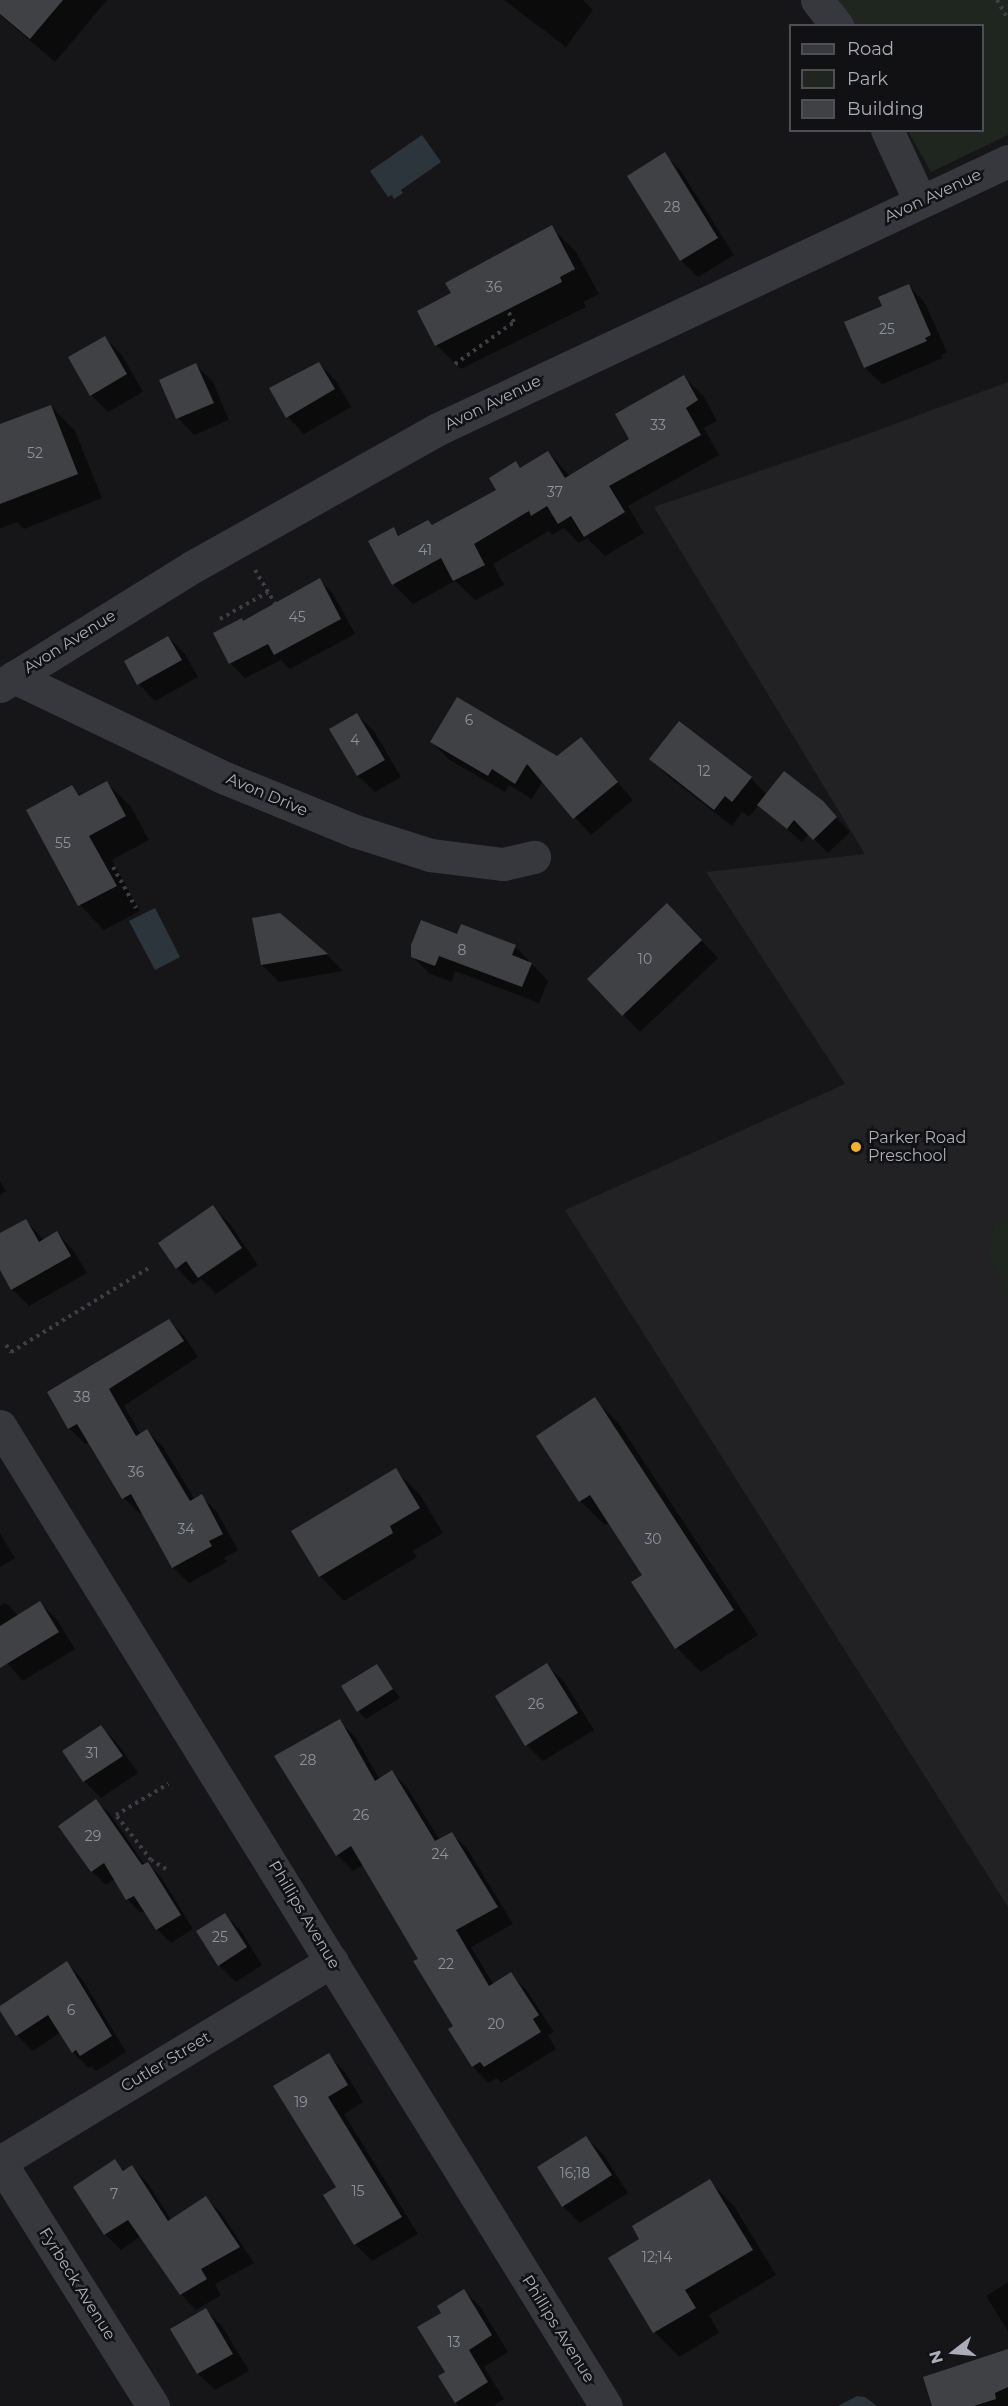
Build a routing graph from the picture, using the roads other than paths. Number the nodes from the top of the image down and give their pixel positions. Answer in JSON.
{"nodes":[{"id":1,"x":817,"y":0,"type":"edge"},
{"id":2,"x":835,"y":24,"type":"edge"},
{"id":3,"x":888,"y":132,"type":"edge"},
{"id":4,"x":1008,"y":161,"type":"edge"},
{"id":5,"x":920,"y":201,"type":"junction"},
{"id":6,"x":7,"y":681,"type":"edge"},
{"id":7,"x":534,"y":857,"type":"dead end"},
{"id":8,"x":0,"y":1426,"type":"edge"},
{"id":9,"x":332,"y":1961,"type":"junction"},
{"id":10,"x":0,"y":2162,"type":"edge"},
{"id":11,"x":153,"y":2406,"type":"edge"},
{"id":12,"x":606,"y":2406,"type":"edge"}],
"edges":[{"from":1,"to":2,"type":"street"},
{"from":3,"to":5,"type":"street"},
{"from":4,"to":5,"type":"street","name":"Avon Avenue"},
{"from":5,"to":6,"type":"street","name":"Avon Avenue"},
{"from":6,"to":7,"type":"street","name":"Avon Drive"},
{"from":8,"to":9,"type":"street","name":"Phillips Avenue"},
{"from":9,"to":10,"type":"street","name":"Cutler Street"},
{"from":9,"to":12,"type":"street","name":"Phillips Avenue"},
{"from":10,"to":11,"type":"street","name":"Fyrbeck Avenue"}]}
